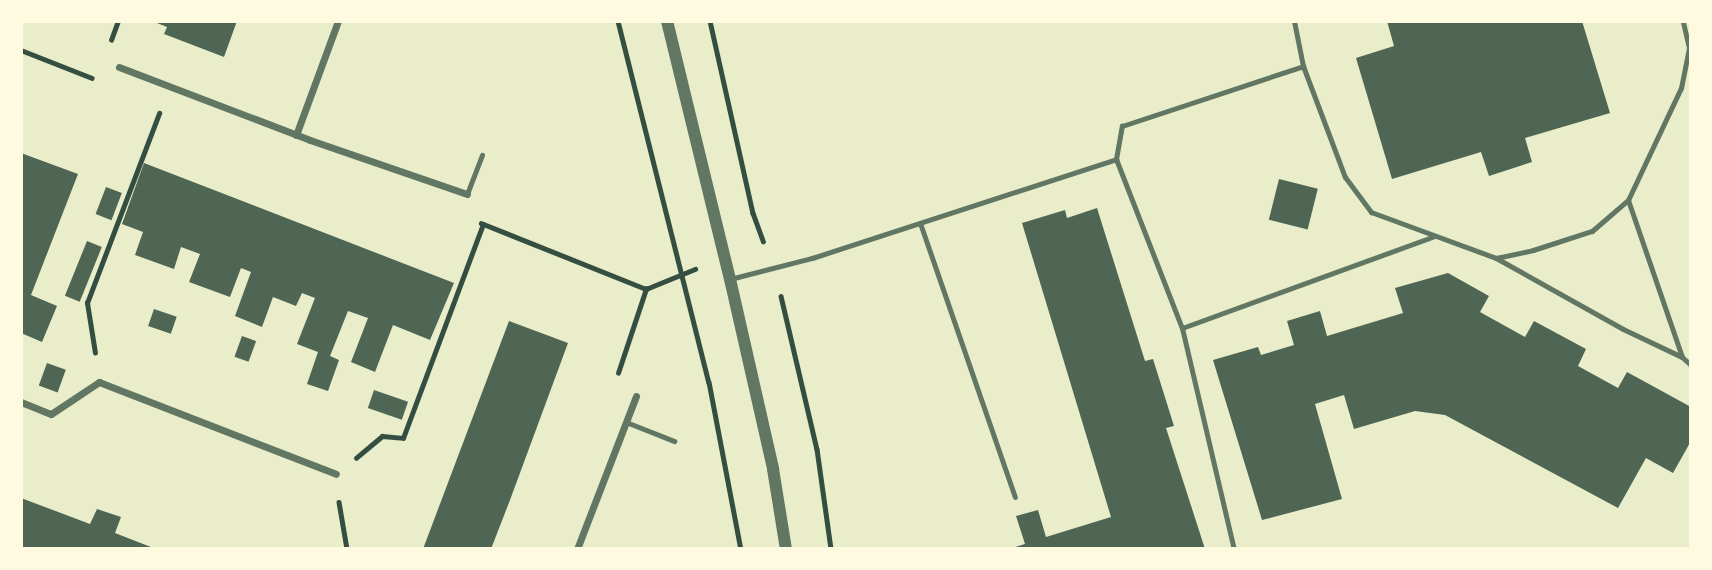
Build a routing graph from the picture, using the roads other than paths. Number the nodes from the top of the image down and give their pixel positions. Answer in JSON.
{"nodes":[{"id":1,"x":338,"y":21,"type":"edge"},
{"id":2,"x":667,"y":21,"type":"edge"},
{"id":3,"x":1294,"y":21,"type":"edge"},
{"id":4,"x":1683,"y":21,"type":"edge"},
{"id":5,"x":1304,"y":66,"type":"junction"},
{"id":6,"x":120,"y":68,"type":"dead end"},
{"id":7,"x":1681,"y":88,"type":"junction"},
{"id":8,"x":1691,"y":88,"type":"edge"},
{"id":9,"x":296,"y":135,"type":"junction"},
{"id":10,"x":482,"y":155,"type":"dead end"},
{"id":11,"x":1116,"y":159,"type":"junction"},
{"id":12,"x":467,"y":194,"type":"joint"},
{"id":13,"x":1628,"y":200,"type":"junction"},
{"id":14,"x":920,"y":223,"type":"junction"},
{"id":15,"x":1434,"y":236,"type":"junction"},
{"id":16,"x":1496,"y":258,"type":"junction"},
{"id":17,"x":730,"y":279,"type":"junction"},
{"id":18,"x":1182,"y":328,"type":"junction"},
{"id":19,"x":1682,"y":357,"type":"junction"},
{"id":20,"x":1691,"y":365,"type":"edge"},
{"id":21,"x":636,"y":396,"type":"road end"},
{"id":22,"x":21,"y":402,"type":"edge"},
{"id":23,"x":626,"y":422,"type":"junction"},
{"id":24,"x":674,"y":441,"type":"dead end"},
{"id":25,"x":336,"y":474,"type":"road end"},
{"id":26,"x":1014,"y":497,"type":"dead end"},
{"id":27,"x":577,"y":549,"type":"edge"},
{"id":28,"x":786,"y":549,"type":"edge"},
{"id":29,"x":1234,"y":549,"type":"edge"}],
"edges":[{"from":1,"to":9,"type":"street"},
{"from":2,"to":17,"type":"street"},
{"from":3,"to":5,"type":"lane"},
{"from":4,"to":7,"type":"lane"},
{"from":5,"to":11,"type":"lane"},
{"from":5,"to":15,"type":"lane"},
{"from":6,"to":9,"type":"street"},
{"from":7,"to":8,"type":"lane"},
{"from":7,"to":13,"type":"lane"},
{"from":9,"to":12,"type":"street"},
{"from":10,"to":12,"type":"lane"},
{"from":11,"to":14,"type":"lane"},
{"from":11,"to":18,"type":"lane"},
{"from":13,"to":16,"type":"lane"},
{"from":13,"to":19,"type":"lane"},
{"from":14,"to":17,"type":"lane"},
{"from":14,"to":26,"type":"lane"},
{"from":15,"to":16,"type":"lane"},
{"from":15,"to":18,"type":"lane"},
{"from":16,"to":19,"type":"lane"},
{"from":17,"to":28,"type":"street"},
{"from":18,"to":29,"type":"lane"},
{"from":19,"to":20,"type":"lane"},
{"from":21,"to":23,"type":"street"},
{"from":22,"to":25,"type":"street"},
{"from":23,"to":24,"type":"lane"},
{"from":23,"to":27,"type":"street"}]}
